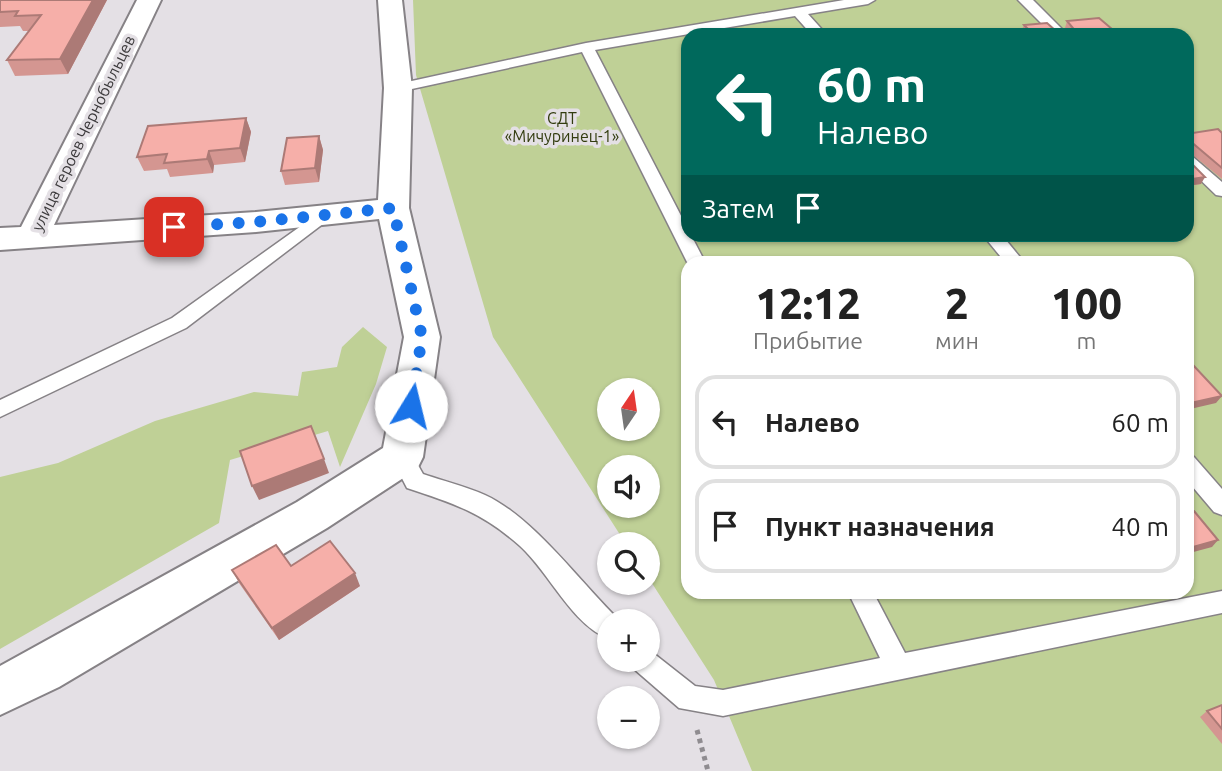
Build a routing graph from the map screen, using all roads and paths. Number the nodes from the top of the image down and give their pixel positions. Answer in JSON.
{"nodes":[{"id":1,"x":149,"y":0,"type":"edge"},
{"id":2,"x":390,"y":0,"type":"edge"},
{"id":3,"x":868,"y":0,"type":"edge"},
{"id":4,"x":1025,"y":0,"type":"edge"},
{"id":5,"x":799,"y":12,"type":"junction"},
{"id":6,"x":702,"y":28,"type":"edge"},
{"id":7,"x":814,"y":28,"type":"edge"},
{"id":8,"x":1054,"y":28,"type":"edge"},
{"id":9,"x":681,"y":31,"type":"edge"},
{"id":10,"x":586,"y":47,"type":"junction"},
{"id":11,"x":398,"y":88,"type":"junction"},
{"id":12,"x":1194,"y":164,"type":"edge"},
{"id":13,"x":1222,"y":191,"type":"edge"},
{"id":14,"x":393,"y":208,"type":"junction"},
{"id":15,"x":322,"y":216,"type":"junction"},
{"id":16,"x":681,"y":233,"type":"edge"},
{"id":17,"x":32,"y":237,"type":"junction"},
{"id":18,"x":0,"y":239,"type":"edge"},
{"id":19,"x":998,"y":242,"type":"edge"},
{"id":20,"x":1010,"y":256,"type":"edge"},
{"id":21,"x":0,"y":409,"type":"edge"},
{"id":22,"x":402,"y":457,"type":"junction"},
{"id":23,"x":1194,"y":472,"type":"edge"},
{"id":24,"x":1222,"y":505,"type":"edge"},
{"id":25,"x":864,"y":599,"type":"edge"},
{"id":26,"x":1222,"y":602,"type":"edge"},
{"id":27,"x":597,"y":615,"type":"edge"},
{"id":28,"x":899,"y":668,"type":"junction"},
{"id":29,"x":657,"y":672,"type":"edge"},
{"id":30,"x":0,"y":691,"type":"edge"}],
"edges":[{"from":1,"to":17,"type":"street","name":"улица героев Чернобыльцев"},
{"from":2,"to":11,"type":"street"},
{"from":3,"to":5,"type":"lane"},
{"from":4,"to":8,"type":"lane"},
{"from":5,"to":6,"type":"lane"},
{"from":5,"to":7,"type":"lane"},
{"from":9,"to":10,"type":"lane"},
{"from":10,"to":11,"type":"lane"},
{"from":10,"to":16,"type":"lane"},
{"from":11,"to":14,"type":"street"},
{"from":12,"to":13,"type":"lane"},
{"from":14,"to":15,"type":"street"},
{"from":14,"to":22,"type":"street"},
{"from":15,"to":17,"type":"street"},
{"from":15,"to":21,"type":"lane"},
{"from":17,"to":18,"type":"street","name":"улица героев Чернобыльцев"},
{"from":19,"to":20,"type":"lane"},
{"from":22,"to":27,"type":"lane"},
{"from":22,"to":30,"type":"street"},
{"from":23,"to":24,"type":"lane"},
{"from":25,"to":28,"type":"lane"},
{"from":26,"to":28,"type":"lane"},
{"from":28,"to":29,"type":"lane"}]}
